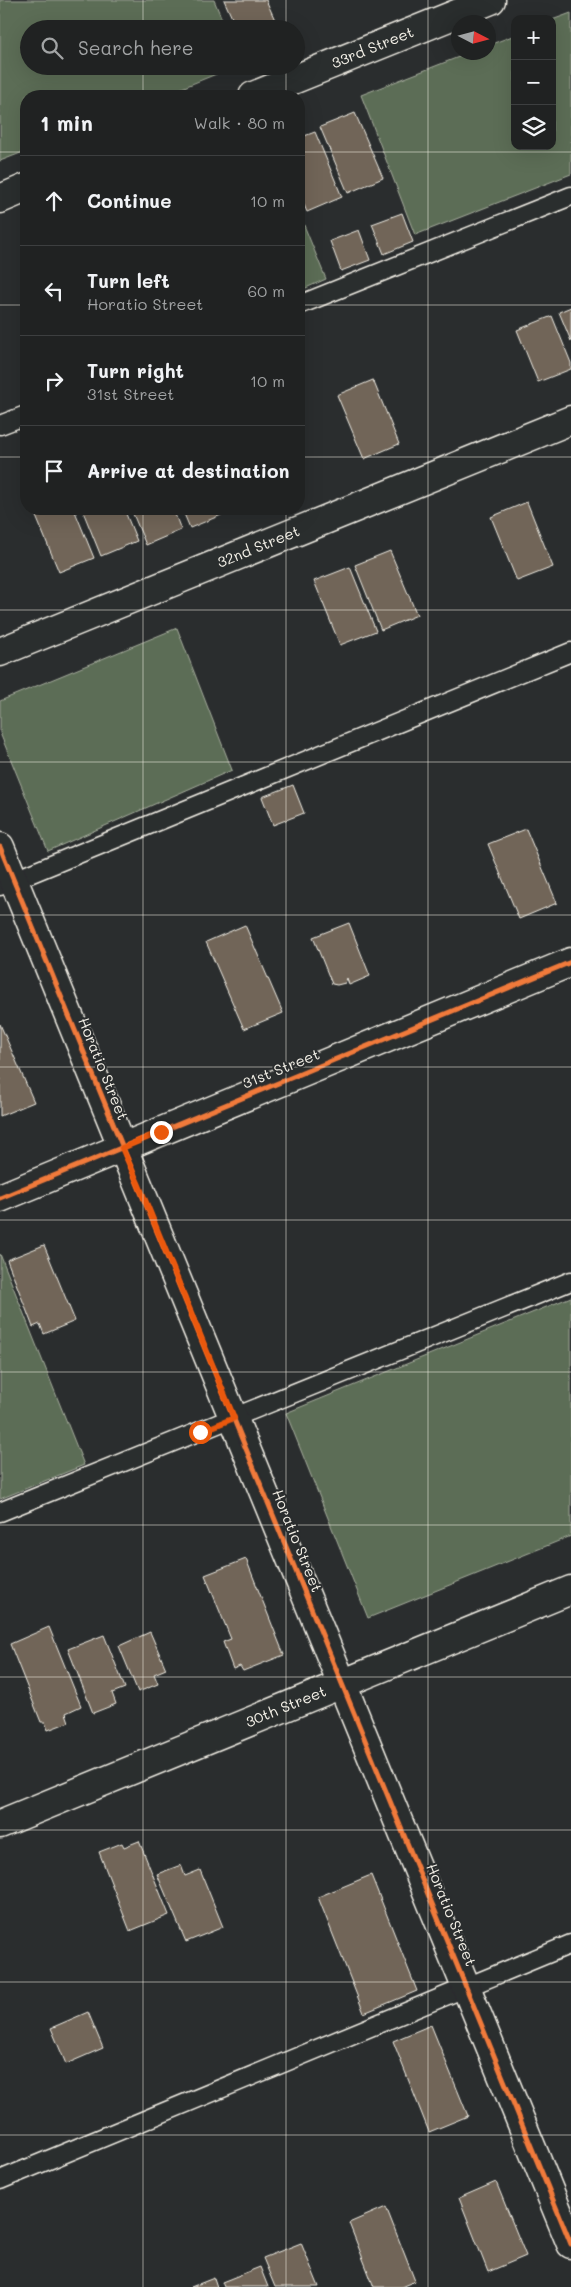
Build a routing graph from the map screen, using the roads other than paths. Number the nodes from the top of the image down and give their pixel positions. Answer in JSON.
{"nodes":[{"id":1,"x":491,"y":0,"type":"edge"},
{"id":2,"x":268,"y":90,"type":"edge"},
{"id":3,"x":20,"y":191,"type":"edge"},
{"id":4,"x":571,"y":196,"type":"edge"},
{"id":5,"x":0,"y":199,"type":"edge"},
{"id":6,"x":305,"y":303,"type":"edge"},
{"id":7,"x":20,"y":417,"type":"edge"},
{"id":8,"x":571,"y":420,"type":"edge"},
{"id":9,"x":0,"y":425,"type":"edge"},
{"id":10,"x":0,"y":652,"type":"edge"},
{"id":11,"x":571,"y":652,"type":"edge"},
{"id":12,"x":0,"y":847,"type":"edge"},
{"id":13,"x":7,"y":883,"type":"edge"},
{"id":14,"x":571,"y":962,"type":"edge"},
{"id":15,"x":122,"y":1148,"type":"junction"},
{"id":16,"x":0,"y":1198,"type":"edge"},
{"id":17,"x":571,"y":1281,"type":"edge"},
{"id":18,"x":234,"y":1418,"type":"junction"},
{"id":19,"x":0,"y":1512,"type":"edge"},
{"id":20,"x":571,"y":1590,"type":"edge"},
{"id":21,"x":343,"y":1683,"type":"junction"},
{"id":22,"x":0,"y":1824,"type":"edge"},
{"id":23,"x":571,"y":1944,"type":"edge"},
{"id":24,"x":467,"y":1988,"type":"junction"},
{"id":25,"x":0,"y":2180,"type":"edge"},
{"id":26,"x":571,"y":2244,"type":"edge"}],
"edges":[{"from":1,"to":2,"type":"street","name":"33rd Street"},
{"from":3,"to":5,"type":"street"},
{"from":4,"to":6,"type":"lane"},
{"from":7,"to":9,"type":"lane"},
{"from":8,"to":10,"type":"street","name":"32nd Street"},
{"from":11,"to":13,"type":"lane"},
{"from":12,"to":13,"type":"street","name":"Horatio Street"},
{"from":13,"to":15,"type":"street","name":"Horatio Street"},
{"from":14,"to":15,"type":"street","name":"31st Street"},
{"from":15,"to":16,"type":"street","name":"31st Street"},
{"from":15,"to":18,"type":"street","name":"Horatio Street"},
{"from":17,"to":18,"type":"lane"},
{"from":18,"to":19,"type":"lane"},
{"from":18,"to":21,"type":"street","name":"Horatio Street"},
{"from":20,"to":21,"type":"street","name":"30th Street"},
{"from":21,"to":22,"type":"street","name":"30th Street"},
{"from":21,"to":24,"type":"street","name":"Horatio Street"},
{"from":23,"to":24,"type":"lane"},
{"from":24,"to":25,"type":"lane"},
{"from":24,"to":26,"type":"street","name":"Horatio Street"}]}
